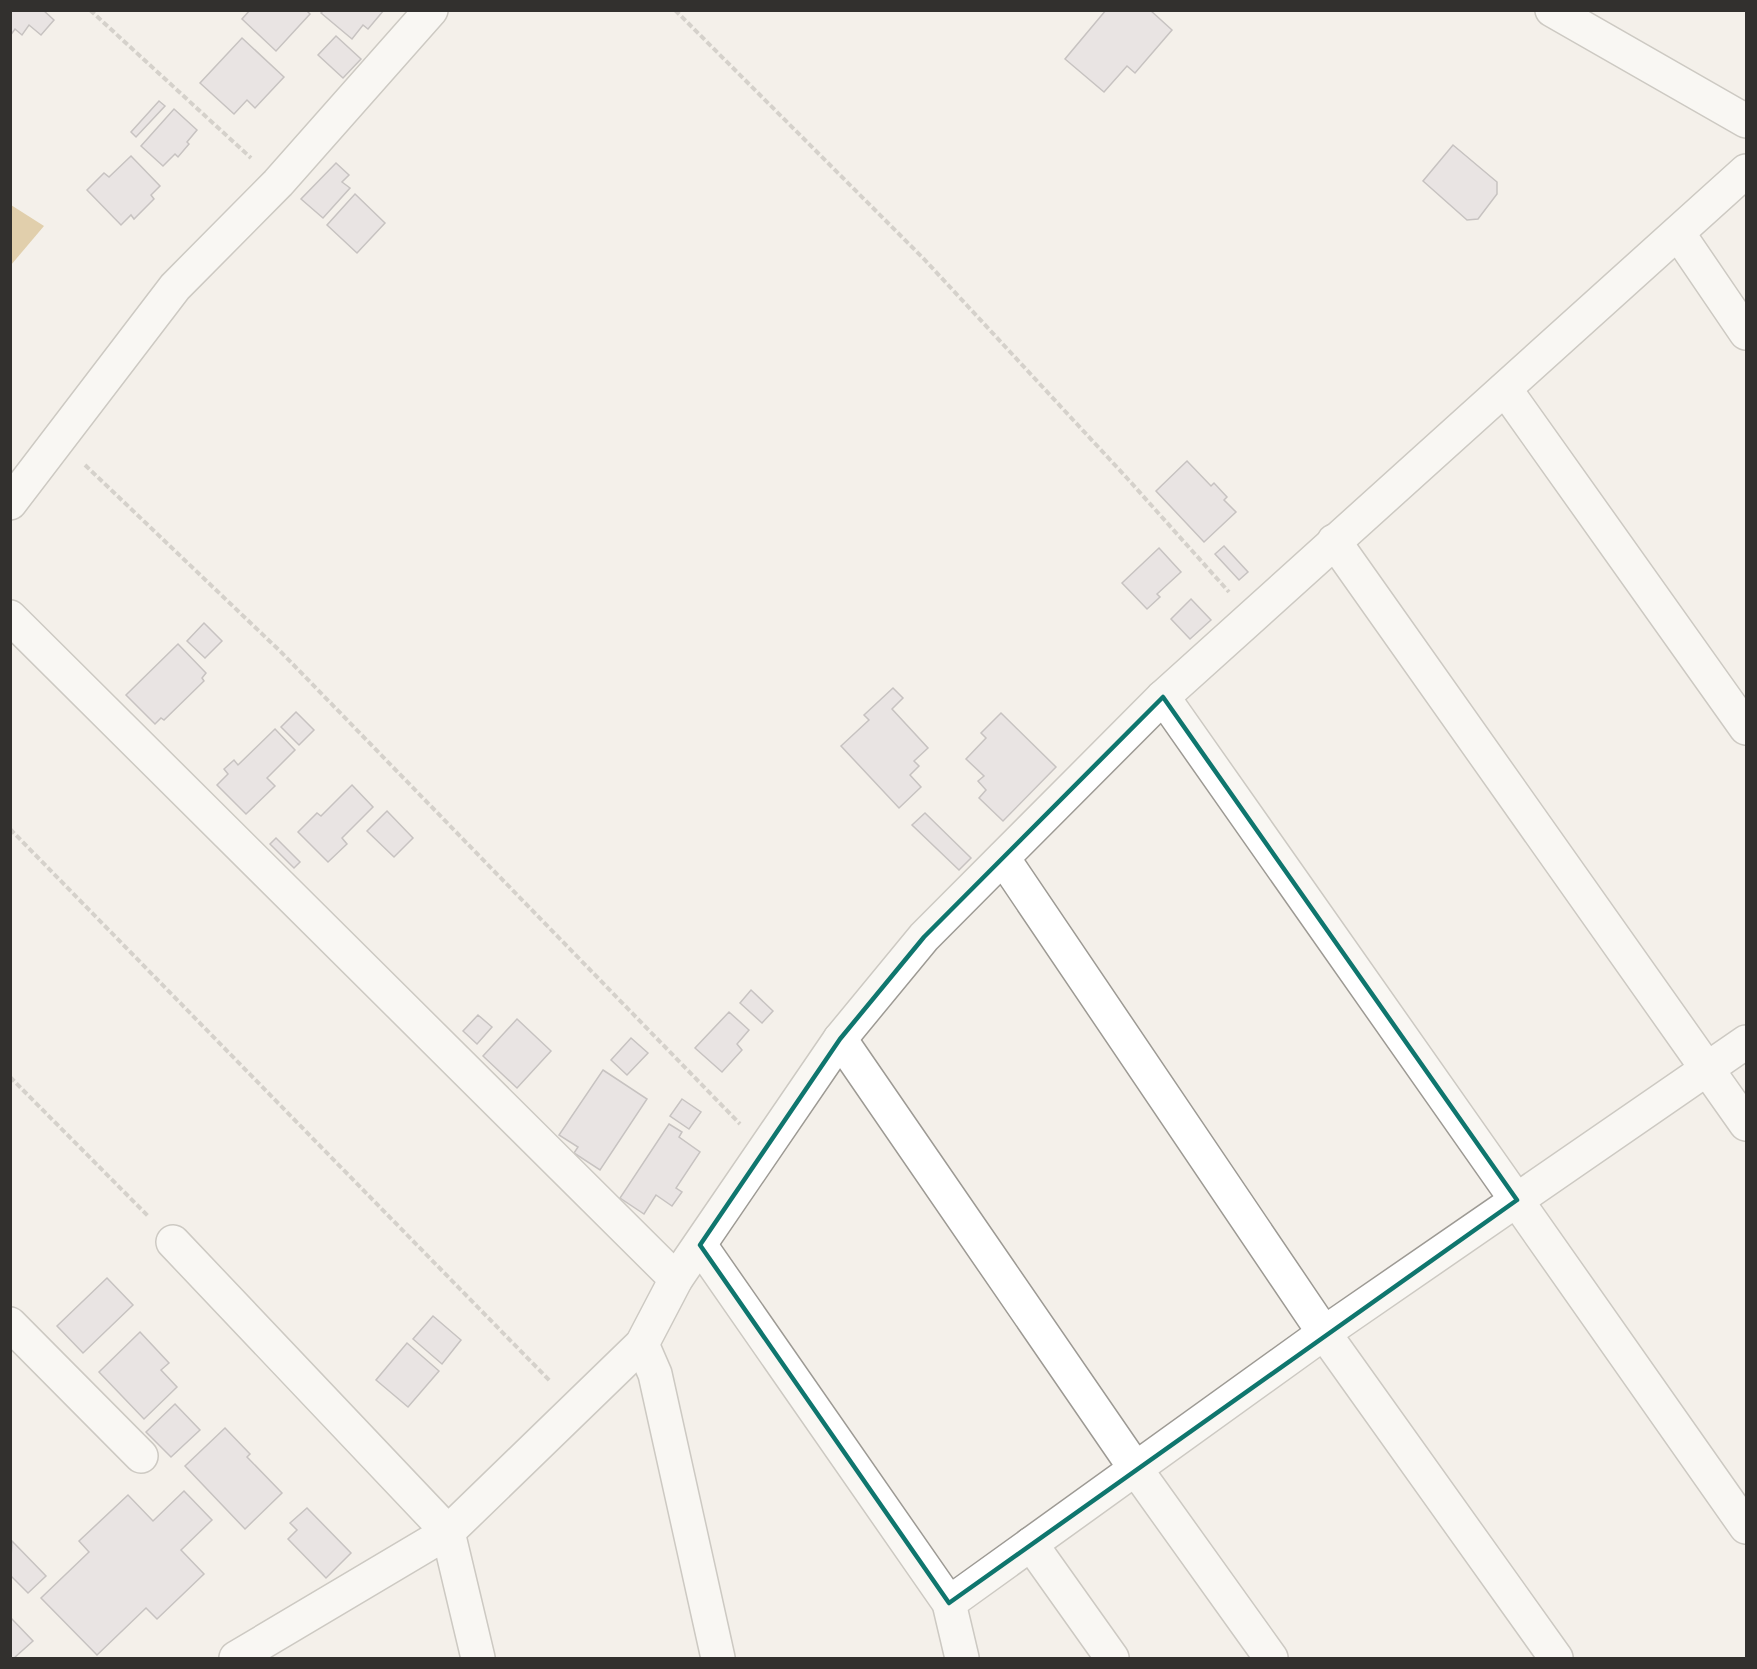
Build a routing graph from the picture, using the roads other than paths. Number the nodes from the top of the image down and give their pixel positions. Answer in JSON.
{"nodes":[{"id":1,"x":431,"y":10,"type":"edge"},
{"id":2,"x":1552,"y":10,"type":"edge"},
{"id":3,"x":1746,"y":121,"type":"edge"},
{"id":4,"x":1746,"y":171,"type":"edge"},
{"id":5,"x":1678,"y":233,"type":"junction"},
{"id":6,"x":1746,"y":333,"type":"edge"},
{"id":7,"x":1505,"y":388,"type":"junction"},
{"id":8,"x":10,"y":503,"type":"edge"},
{"id":9,"x":1334,"y":541,"type":"junction"},
{"id":10,"x":10,"y":617,"type":"edge"},
{"id":11,"x":1163,"y":697,"type":"junction"},
{"id":12,"x":1746,"y":728,"type":"edge"},
{"id":13,"x":1003,"y":858,"type":"junction"},
{"id":14,"x":840,"y":1039,"type":"junction"},
{"id":15,"x":1746,"y":1042,"type":"edge"},
{"id":16,"x":1708,"y":1069,"type":"junction"},
{"id":17,"x":1746,"y":1124,"type":"edge"},
{"id":18,"x":1517,"y":1200,"type":"junction"},
{"id":19,"x":173,"y":1242,"type":"road end"},
{"id":20,"x":700,"y":1245,"type":"junction"},
{"id":21,"x":676,"y":1279,"type":"junction"},
{"id":22,"x":10,"y":1324,"type":"edge"},
{"id":23,"x":1324,"y":1333,"type":"junction"},
{"id":24,"x":642,"y":1344,"type":"junction"},
{"id":25,"x":141,"y":1456,"type":"dead end"},
{"id":26,"x":1135,"y":1468,"type":"junction"},
{"id":27,"x":1746,"y":1527,"type":"edge"},
{"id":28,"x":448,"y":1532,"type":"junction"},
{"id":29,"x":1031,"y":1544,"type":"junction"},
{"id":30,"x":949,"y":1603,"type":"junction"},
{"id":31,"x":243,"y":1657,"type":"edge"},
{"id":32,"x":478,"y":1659,"type":"edge"},
{"id":33,"x":718,"y":1659,"type":"edge"},
{"id":34,"x":962,"y":1659,"type":"edge"},
{"id":35,"x":1112,"y":1659,"type":"edge"},
{"id":36,"x":1271,"y":1659,"type":"edge"},
{"id":37,"x":1556,"y":1659,"type":"edge"}],
"edges":[{"from":1,"to":8,"type":"street"},
{"from":2,"to":3,"type":"street"},
{"from":4,"to":5,"type":"street"},
{"from":5,"to":6,"type":"street"},
{"from":5,"to":7,"type":"street"},
{"from":7,"to":9,"type":"street"},
{"from":7,"to":12,"type":"street"},
{"from":9,"to":11,"type":"street"},
{"from":9,"to":16,"type":"street"},
{"from":10,"to":21,"type":"street"},
{"from":11,"to":13,"type":"street"},
{"from":11,"to":18,"type":"street"},
{"from":13,"to":14,"type":"street"},
{"from":13,"to":23,"type":"street"},
{"from":14,"to":20,"type":"street"},
{"from":14,"to":26,"type":"street"},
{"from":15,"to":16,"type":"street"},
{"from":16,"to":17,"type":"street"},
{"from":16,"to":18,"type":"street"},
{"from":18,"to":23,"type":"street"},
{"from":18,"to":27,"type":"street"},
{"from":19,"to":28,"type":"street"},
{"from":20,"to":21,"type":"street"},
{"from":20,"to":30,"type":"street"},
{"from":21,"to":24,"type":"street"},
{"from":22,"to":25,"type":"street"},
{"from":23,"to":26,"type":"street"},
{"from":23,"to":37,"type":"street"},
{"from":24,"to":28,"type":"street"},
{"from":24,"to":33,"type":"street"},
{"from":26,"to":29,"type":"street"},
{"from":26,"to":36,"type":"street"},
{"from":28,"to":31,"type":"street"},
{"from":28,"to":32,"type":"street"},
{"from":29,"to":30,"type":"street"},
{"from":29,"to":35,"type":"street"},
{"from":30,"to":34,"type":"street"}]}
